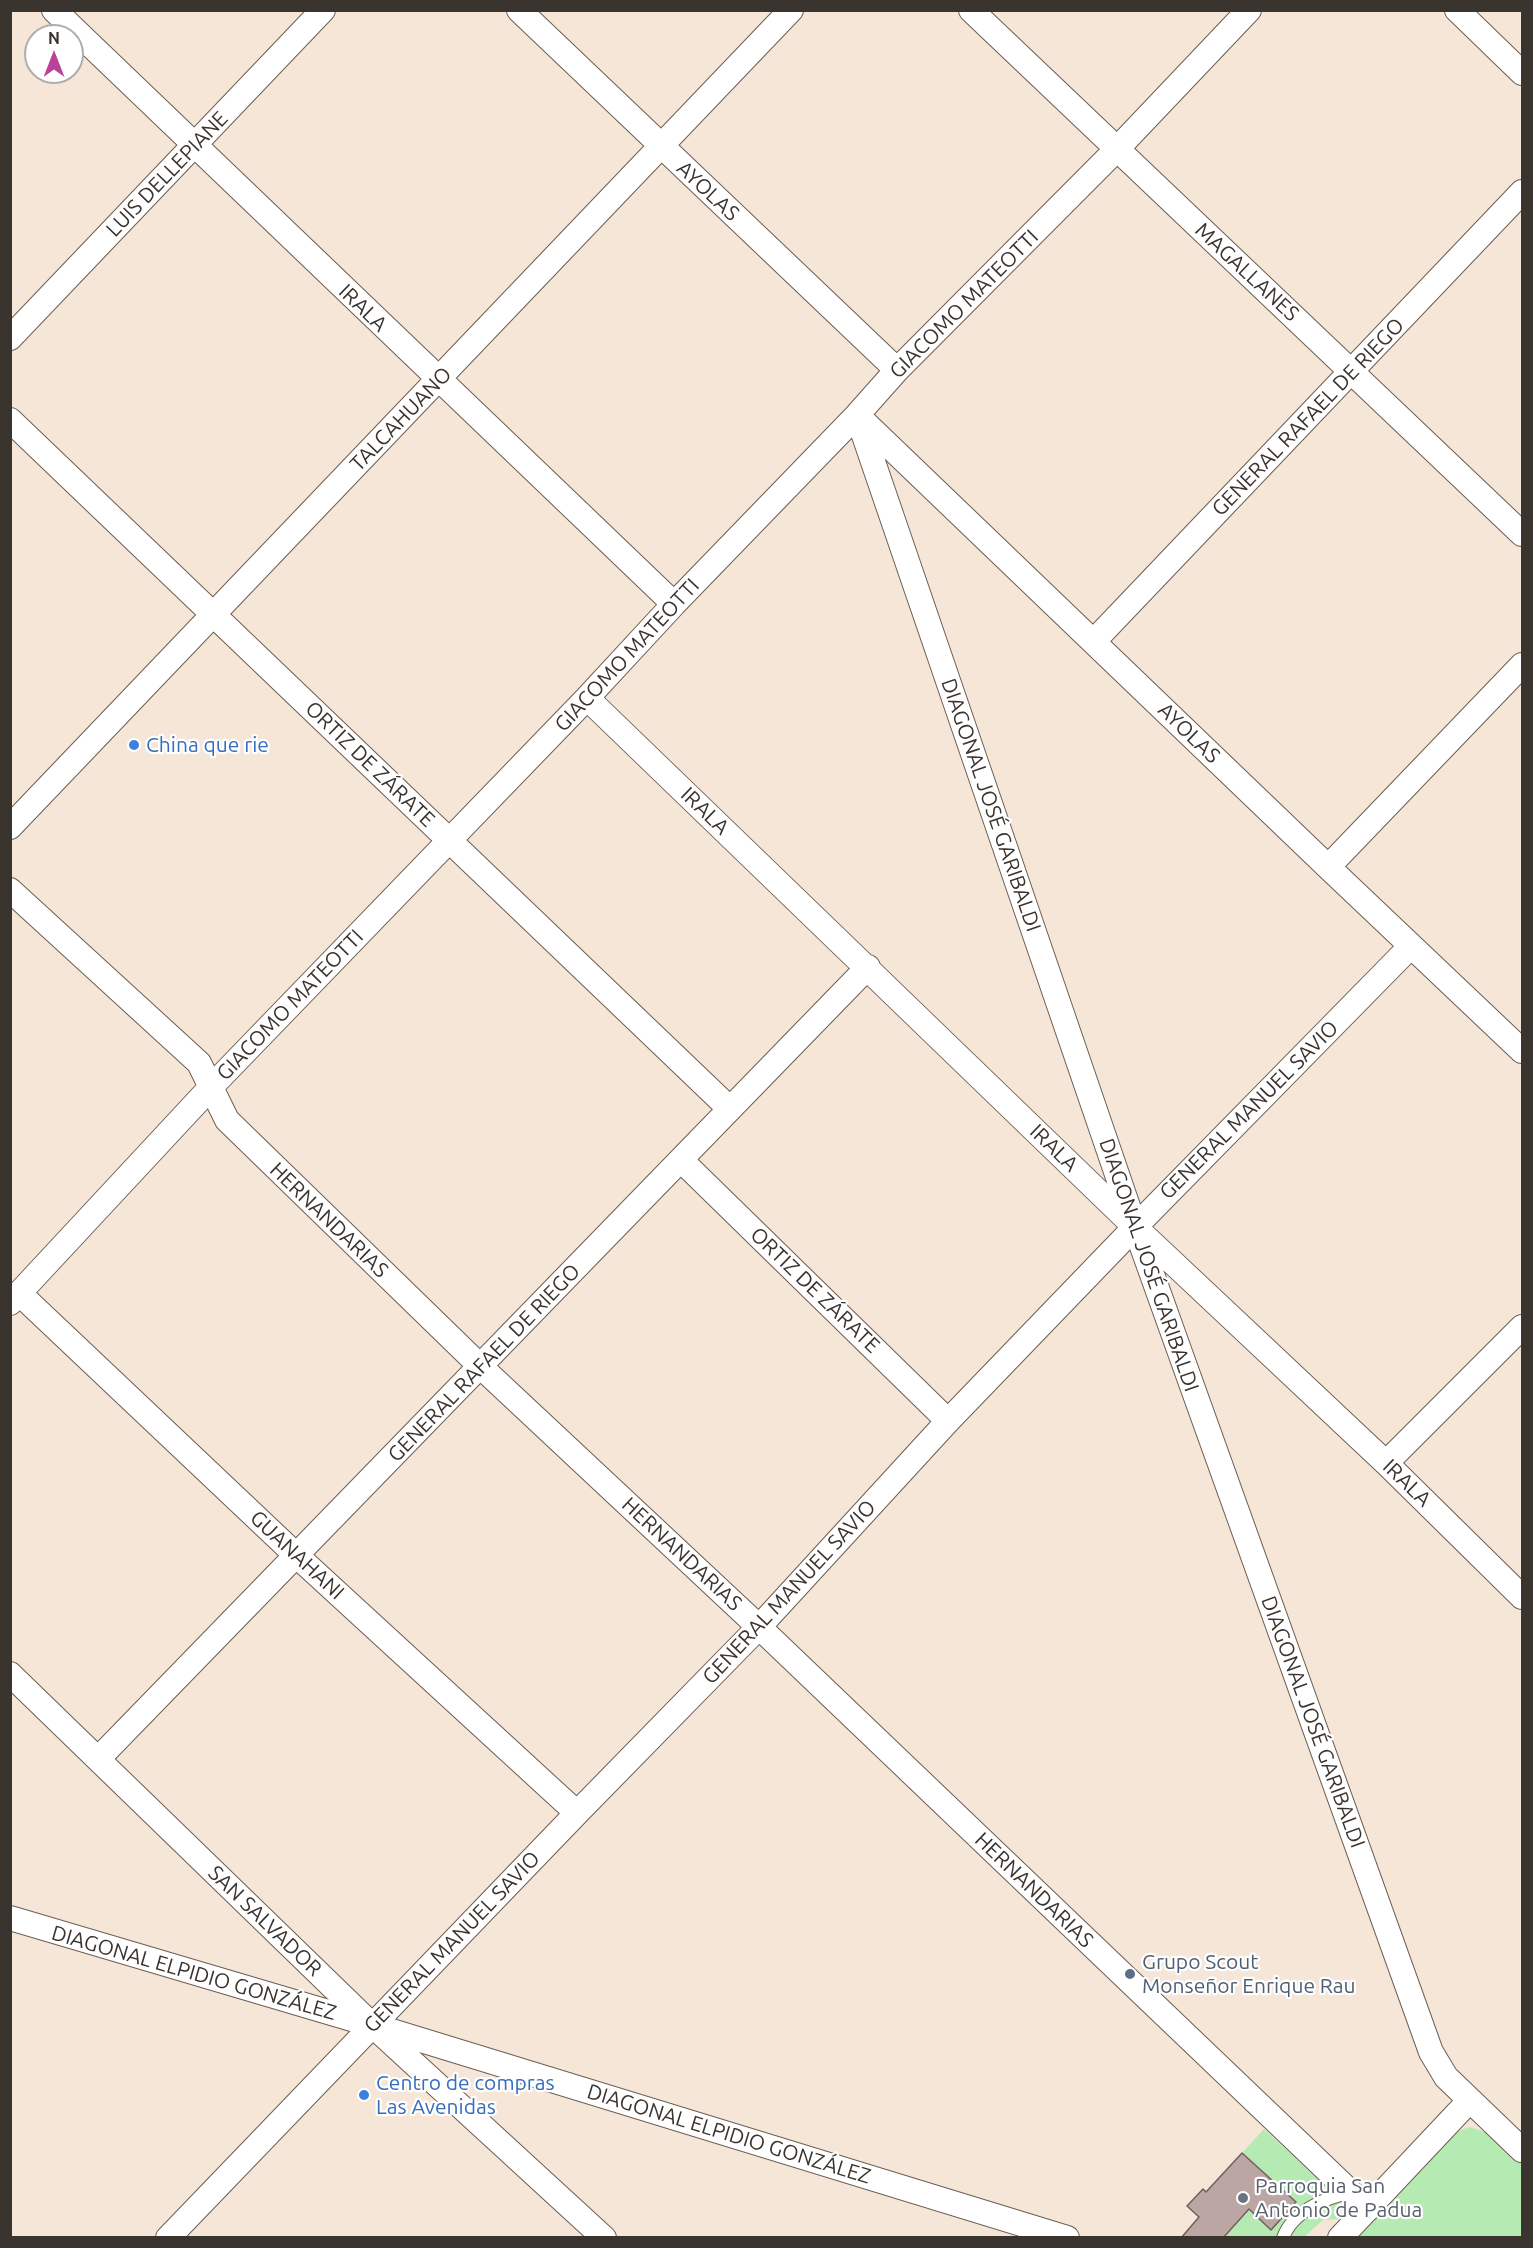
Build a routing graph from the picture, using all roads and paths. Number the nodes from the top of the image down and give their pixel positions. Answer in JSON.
{"nodes":[{"id":1,"x":54,"y":10,"type":"edge"},
{"id":2,"x":322,"y":10,"type":"edge"},
{"id":3,"x":519,"y":10,"type":"edge"},
{"id":4,"x":791,"y":10,"type":"edge"},
{"id":5,"x":971,"y":10,"type":"edge"},
{"id":6,"x":1249,"y":10,"type":"edge"},
{"id":7,"x":1456,"y":10,"type":"edge"},
{"id":8,"x":1522,"y":73,"type":"edge"},
{"id":9,"x":194,"y":146,"type":"junction"},
{"id":10,"x":661,"y":147,"type":"junction"},
{"id":11,"x":1117,"y":149,"type":"junction"},
{"id":12,"x":1522,"y":192,"type":"edge"},
{"id":13,"x":10,"y":338,"type":"edge"},
{"id":14,"x":897,"y":370,"type":"junction"},
{"id":15,"x":1352,"y":371,"type":"junction"},
{"id":16,"x":438,"y":380,"type":"junction"},
{"id":17,"x":857,"y":415,"type":"junction"},
{"id":18,"x":10,"y":420,"type":"edge"},
{"id":19,"x":1522,"y":534,"type":"edge"},
{"id":20,"x":674,"y":603,"type":"junction"},
{"id":21,"x":214,"y":614,"type":"junction"},
{"id":22,"x":1094,"y":642,"type":"junction"},
{"id":23,"x":1522,"y":665,"type":"edge"},
{"id":24,"x":587,"y":698,"type":"junction"},
{"id":25,"x":10,"y":827,"type":"edge"},
{"id":26,"x":449,"y":840,"type":"junction"},
{"id":27,"x":1328,"y":867,"type":"junction"},
{"id":28,"x":10,"y":890,"type":"edge"},
{"id":29,"x":1411,"y":946,"type":"junction"},
{"id":30,"x":868,"y":967,"type":"junction"},
{"id":31,"x":1522,"y":1051,"type":"edge"},
{"id":32,"x":211,"y":1087,"type":"junction"},
{"id":33,"x":730,"y":1109,"type":"junction"},
{"id":34,"x":681,"y":1160,"type":"junction"},
{"id":35,"x":1135,"y":1227,"type":"junction"},
{"id":36,"x":15,"y":1299,"type":"edge"},
{"id":37,"x":1522,"y":1327,"type":"edge"},
{"id":38,"x":480,"y":1366,"type":"junction"},
{"id":39,"x":948,"y":1421,"type":"junction"},
{"id":40,"x":1386,"y":1463,"type":"junction"},
{"id":41,"x":297,"y":1556,"type":"junction"},
{"id":42,"x":1522,"y":1598,"type":"edge"},
{"id":43,"x":759,"y":1627,"type":"junction"},
{"id":44,"x":10,"y":1674,"type":"edge"},
{"id":45,"x":99,"y":1758,"type":"junction"},
{"id":46,"x":577,"y":1812,"type":"junction"},
{"id":47,"x":10,"y":1918,"type":"edge"},
{"id":48,"x":372,"y":2025,"type":"junction"},
{"id":49,"x":1470,"y":2100,"type":"junction"},
{"id":50,"x":1522,"y":2150,"type":"edge"},
{"id":51,"x":1359,"y":2201,"type":"junction"},
{"id":52,"x":168,"y":2238,"type":"edge"},
{"id":53,"x":604,"y":2238,"type":"edge"},
{"id":54,"x":1067,"y":2238,"type":"edge"},
{"id":55,"x":1283,"y":2238,"type":"edge"},
{"id":56,"x":1340,"y":2238,"type":"edge"}],
"edges":[{"from":1,"to":9,"type":"street","name":"IRALA"},
{"from":2,"to":9,"type":"street","name":"LUIS DELLEPIANE"},
{"from":3,"to":10,"type":"street","name":"AYOLAS"},
{"from":4,"to":10,"type":"street","name":"TALCAHUANO"},
{"from":5,"to":11,"type":"street","name":"MAGALLANES"},
{"from":6,"to":11,"type":"street","name":"GIACOMO MATEOTTI"},
{"from":7,"to":8,"type":"street"},
{"from":9,"to":13,"type":"street","name":"LUIS DELLEPIANE"},
{"from":9,"to":16,"type":"street","name":"IRALA"},
{"from":10,"to":14,"type":"street","name":"AYOLAS"},
{"from":10,"to":16,"type":"street","name":"TALCAHUANO"},
{"from":11,"to":14,"type":"street","name":"GIACOMO MATEOTTI"},
{"from":11,"to":15,"type":"street","name":"MAGALLANES"},
{"from":12,"to":15,"type":"street","name":"GENERAL RAFAEL DE RIEGO"},
{"from":14,"to":17,"type":"street","name":"GIACOMO MATEOTTI"},
{"from":15,"to":19,"type":"street","name":"MAGALLANES"},
{"from":15,"to":22,"type":"street","name":"GENERAL RAFAEL DE RIEGO"},
{"from":16,"to":20,"type":"street","name":"IRALA"},
{"from":16,"to":21,"type":"street","name":"TALCAHUANO"},
{"from":17,"to":20,"type":"street","name":"GIACOMO MATEOTTI"},
{"from":17,"to":22,"type":"street","name":"AYOLAS"},
{"from":17,"to":35,"type":"street","name":"DIAGONAL JOSÉ GARIBALDI"},
{"from":18,"to":21,"type":"street","name":"ORTIZ DE ZÁRATE"},
{"from":20,"to":24,"type":"street","name":"GIACOMO MATEOTTI"},
{"from":21,"to":25,"type":"street","name":"TALCAHUANO"},
{"from":21,"to":26,"type":"street","name":"ORTIZ DE ZÁRATE"},
{"from":22,"to":27,"type":"street","name":"AYOLAS"},
{"from":23,"to":27,"type":"street"},
{"from":24,"to":26,"type":"street","name":"GIACOMO MATEOTTI"},
{"from":24,"to":30,"type":"street","name":"IRALA"},
{"from":26,"to":32,"type":"street","name":"GIACOMO MATEOTTI"},
{"from":26,"to":33,"type":"street","name":"ORTIZ DE ZÁRATE"},
{"from":27,"to":29,"type":"street","name":"AYOLAS"},
{"from":28,"to":32,"type":"street","name":"HERNANDARIAS"},
{"from":29,"to":31,"type":"street","name":"AYOLAS"},
{"from":29,"to":35,"type":"street","name":"GENERAL MANUEL SAVIO"},
{"from":30,"to":33,"type":"street","name":"GENERAL RAFAEL DE RIEGO"},
{"from":30,"to":35,"type":"street","name":"IRALA"},
{"from":32,"to":36,"type":"street","name":"GIACOMO MATEOTTI"},
{"from":32,"to":38,"type":"street","name":"HERNANDARIAS"},
{"from":33,"to":34,"type":"street","name":"GENERAL RAFAEL DE RIEGO"},
{"from":34,"to":38,"type":"street","name":"GENERAL RAFAEL DE RIEGO"},
{"from":34,"to":39,"type":"street","name":"ORTIZ DE ZÁRATE"},
{"from":35,"to":39,"type":"street","name":"GENERAL MANUEL SAVIO"},
{"from":35,"to":40,"type":"street","name":"IRALA"},
{"from":35,"to":49,"type":"street","name":"DIAGONAL JOSÉ GARIBALDI"},
{"from":36,"to":41,"type":"street","name":"GUANAHANI"},
{"from":37,"to":40,"type":"street"},
{"from":38,"to":41,"type":"street","name":"GENERAL RAFAEL DE RIEGO"},
{"from":38,"to":43,"type":"street","name":"HERNANDARIAS"},
{"from":39,"to":43,"type":"street","name":"GENERAL MANUEL SAVIO"},
{"from":40,"to":42,"type":"street","name":"IRALA"},
{"from":41,"to":45,"type":"street","name":"GENERAL RAFAEL DE RIEGO"},
{"from":41,"to":46,"type":"street","name":"GUANAHANI"},
{"from":43,"to":46,"type":"street","name":"GENERAL MANUEL SAVIO"},
{"from":43,"to":51,"type":"street","name":"HERNANDARIAS"},
{"from":44,"to":45,"type":"street","name":"SAN SALVADOR"},
{"from":45,"to":48,"type":"street","name":"SAN SALVADOR"},
{"from":46,"to":48,"type":"street","name":"GENERAL MANUEL SAVIO"},
{"from":47,"to":48,"type":"street","name":"DIAGONAL ELPIDIO GONZÁLEZ"},
{"from":48,"to":52,"type":"street","name":"GENERAL MANUEL SAVIO"},
{"from":48,"to":53,"type":"street","name":"SAN SALVADOR"},
{"from":48,"to":54,"type":"street","name":"DIAGONAL ELPIDIO GONZÁLEZ"},
{"from":49,"to":50,"type":"street"},
{"from":49,"to":51,"type":"street"},
{"from":51,"to":55,"type":"lane"},
{"from":51,"to":56,"type":"street"}]}
